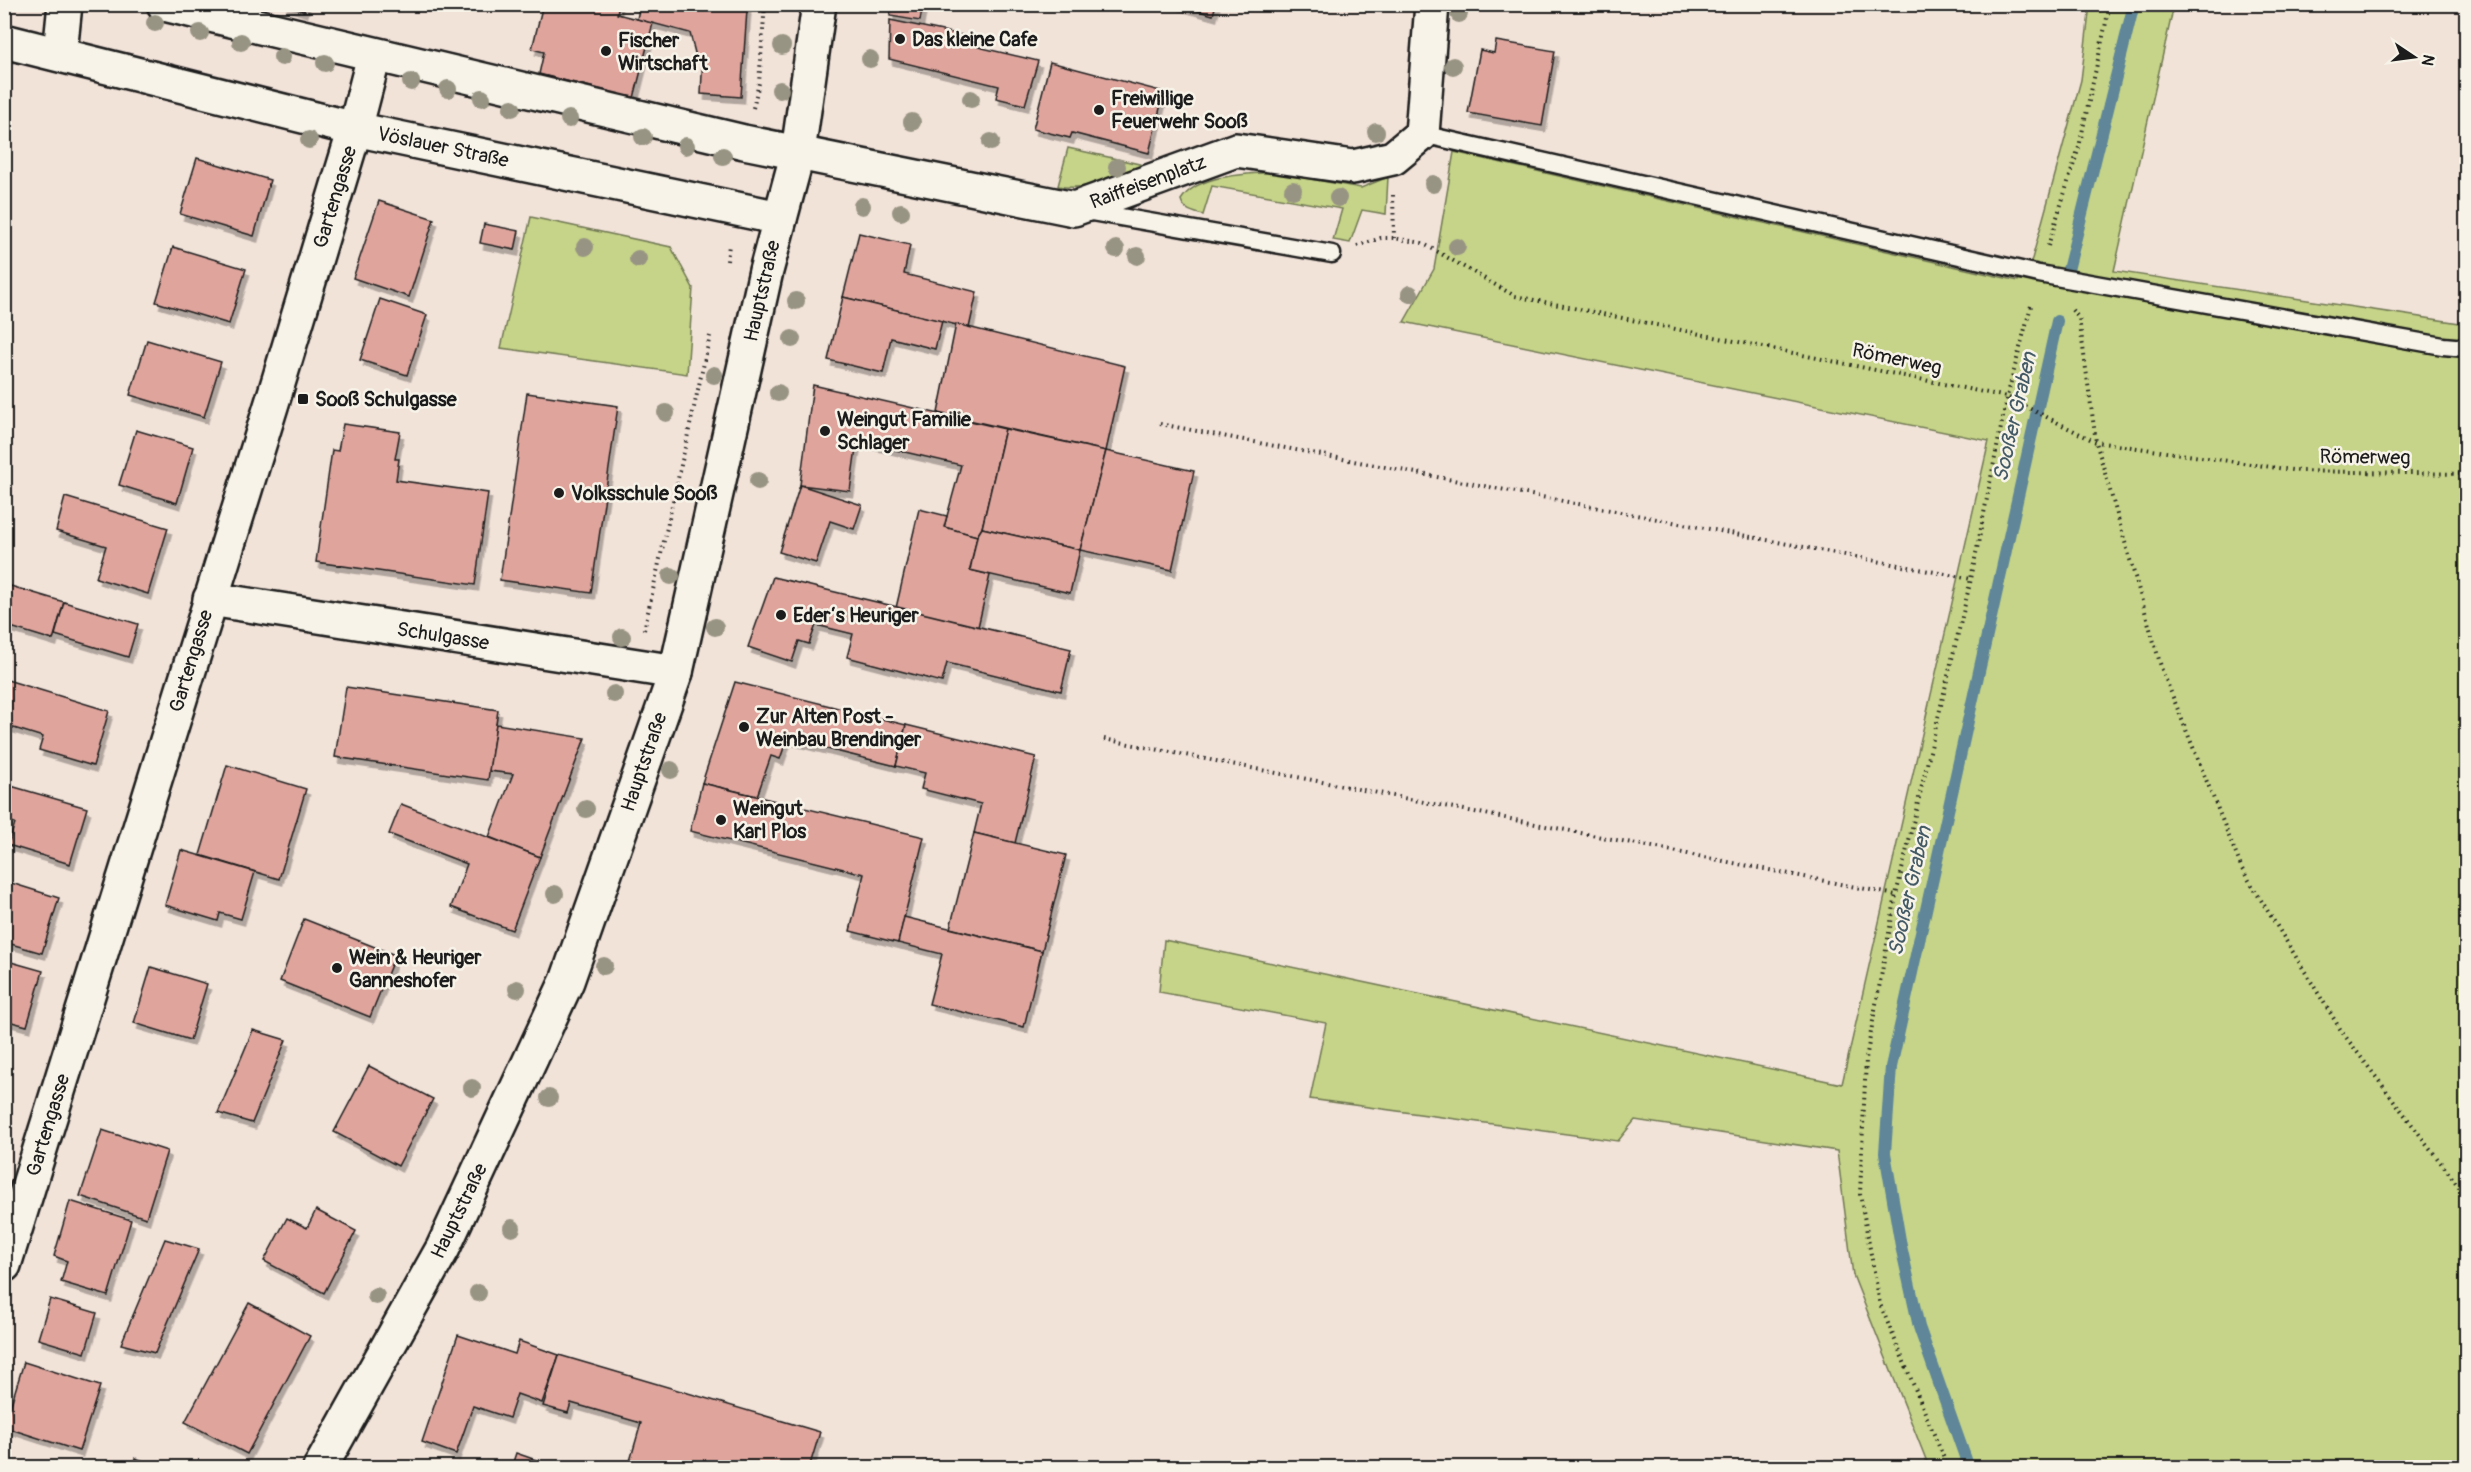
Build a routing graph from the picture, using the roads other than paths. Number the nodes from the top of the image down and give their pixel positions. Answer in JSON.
{"nodes":[{"id":1,"x":65,"y":4,"type":"edge"},
{"id":2,"x":164,"y":4,"type":"edge"},
{"id":3,"x":819,"y":4,"type":"edge"},
{"id":4,"x":1432,"y":4,"type":"edge"},
{"id":5,"x":4,"y":41,"type":"edge"},
{"id":6,"x":60,"y":54,"type":"junction"},
{"id":7,"x":374,"y":56,"type":"junction"},
{"id":8,"x":355,"y":129,"type":"junction"},
{"id":9,"x":1422,"y":134,"type":"junction"},
{"id":10,"x":798,"y":152,"type":"junction"},
{"id":11,"x":1074,"y":209,"type":"junction"},
{"id":12,"x":780,"y":218,"type":"junction"},
{"id":13,"x":1332,"y":254,"type":"road end"},
{"id":14,"x":2466,"y":348,"type":"edge"},
{"id":15,"x":210,"y":599,"type":"junction"},
{"id":16,"x":676,"y":672,"type":"junction"},
{"id":17,"x":4,"y":1265,"type":"edge"},
{"id":18,"x":320,"y":1467,"type":"edge"}],
"edges":[{"from":1,"to":6,"type":"street"},
{"from":2,"to":7,"type":"street"},
{"from":3,"to":10,"type":"street","name":"Hauptstraße"},
{"from":4,"to":9,"type":"street"},
{"from":5,"to":6,"type":"street","name":"Vöslauer Straße"},
{"from":6,"to":8,"type":"street","name":"Vöslauer Straße"},
{"from":7,"to":8,"type":"street","name":"Gartengasse"},
{"from":7,"to":10,"type":"street"},
{"from":8,"to":12,"type":"street","name":"Vöslauer Straße"},
{"from":8,"to":15,"type":"street","name":"Gartengasse"},
{"from":9,"to":11,"type":"street","name":"Raiffeisenplatz"},
{"from":9,"to":14,"type":"lane"},
{"from":10,"to":11,"type":"street","name":"Raiffeisenplatz"},
{"from":10,"to":12,"type":"street","name":"Hauptstraße"},
{"from":11,"to":13,"type":"lane"},
{"from":12,"to":16,"type":"street","name":"Hauptstraße"},
{"from":15,"to":16,"type":"street","name":"Schulgasse"},
{"from":15,"to":17,"type":"street","name":"Gartengasse"},
{"from":16,"to":18,"type":"street","name":"Hauptstraße"}]}
